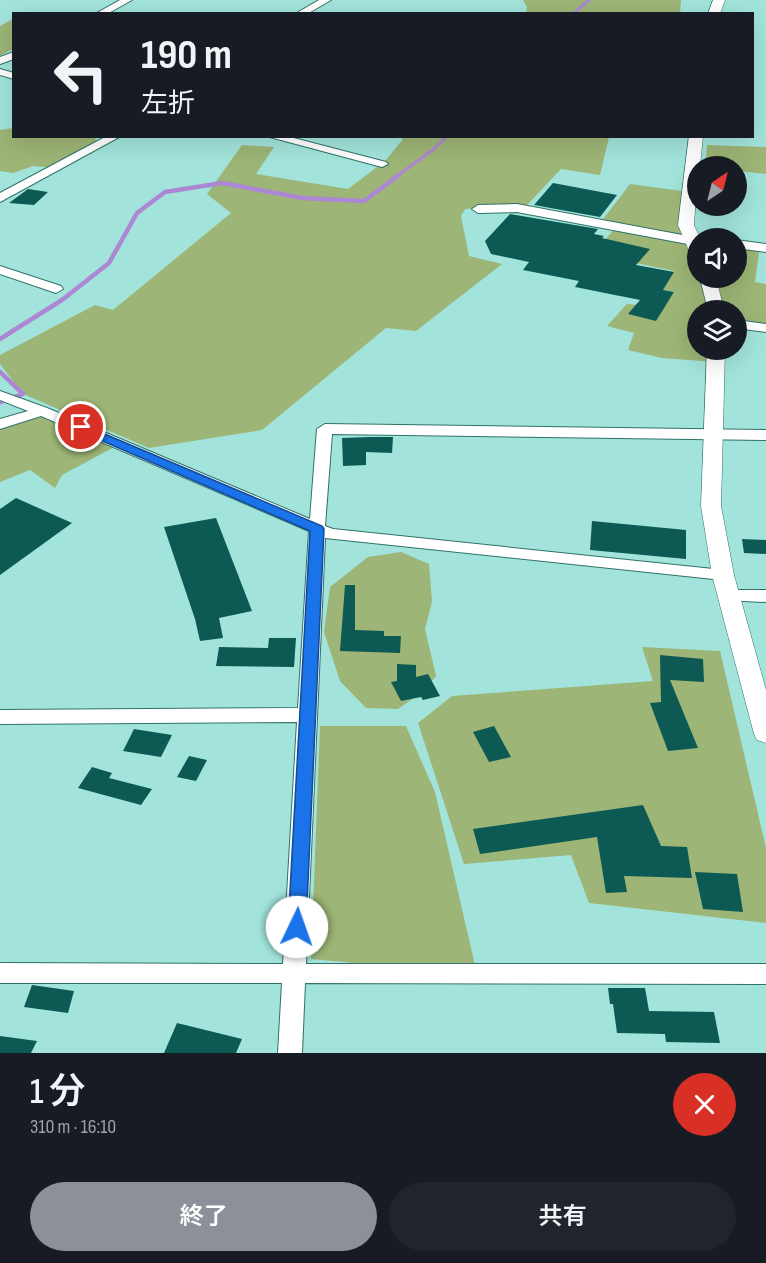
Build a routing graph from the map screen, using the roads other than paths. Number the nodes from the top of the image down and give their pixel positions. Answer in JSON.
{"nodes":[{"id":1,"x":127,"y":0,"type":"edge"},
{"id":2,"x":325,"y":0,"type":"edge"},
{"id":3,"x":103,"y":12,"type":"edge"},
{"id":4,"x":303,"y":12,"type":"edge"},
{"id":5,"x":112,"y":138,"type":"edge"},
{"id":6,"x":279,"y":138,"type":"edge"},
{"id":7,"x":696,"y":138,"type":"edge"},
{"id":8,"x":382,"y":165,"type":"dead end"},
{"id":9,"x":0,"y":198,"type":"edge"},
{"id":10,"x":478,"y":209,"type":"dead end"},
{"id":11,"x":688,"y":228,"type":"edge"},
{"id":12,"x":687,"y":241,"type":"edge"},
{"id":13,"x":747,"y":245,"type":"edge"},
{"id":14,"x":766,"y":248,"type":"edge"},
{"id":15,"x":0,"y":270,"type":"edge"},
{"id":16,"x":56,"y":289,"type":"dead end"},
{"id":17,"x":747,"y":325,"type":"edge"},
{"id":18,"x":766,"y":328,"type":"edge"},
{"id":19,"x":716,"y":360,"type":"edge"},
{"id":20,"x":0,"y":395,"type":"edge"},
{"id":21,"x":42,"y":411,"type":"junction"},
{"id":22,"x":0,"y":424,"type":"edge"},
{"id":23,"x":714,"y":434,"type":"junction"},
{"id":24,"x":766,"y":435,"type":"edge"},
{"id":25,"x":317,"y":529,"type":"junction"},
{"id":26,"x":723,"y":575,"type":"junction"},
{"id":27,"x":728,"y":596,"type":"junction"},
{"id":28,"x":766,"y":596,"type":"edge"},
{"id":29,"x":308,"y":716,"type":"junction"},
{"id":30,"x":0,"y":717,"type":"edge"},
{"id":31,"x":766,"y":734,"type":"edge"},
{"id":32,"x":0,"y":973,"type":"edge"},
{"id":33,"x":294,"y":974,"type":"junction"},
{"id":34,"x":766,"y":974,"type":"edge"},
{"id":35,"x":290,"y":1053,"type":"edge"}],
"edges":[{"from":1,"to":3,"type":"street"},
{"from":2,"to":4,"type":"street"},
{"from":5,"to":9,"type":"street"},
{"from":6,"to":8,"type":"street"},
{"from":7,"to":11,"type":"street"},
{"from":10,"to":12,"type":"street"},
{"from":13,"to":14,"type":"street"},
{"from":15,"to":16,"type":"street"},
{"from":17,"to":18,"type":"street"},
{"from":19,"to":23,"type":"street"},
{"from":20,"to":21,"type":"street"},
{"from":21,"to":22,"type":"street"},
{"from":21,"to":25,"type":"street"},
{"from":23,"to":24,"type":"street"},
{"from":23,"to":25,"type":"street"},
{"from":23,"to":26,"type":"street"},
{"from":25,"to":26,"type":"street"},
{"from":25,"to":29,"type":"street"},
{"from":26,"to":27,"type":"street"},
{"from":27,"to":28,"type":"street"},
{"from":27,"to":31,"type":"street"},
{"from":29,"to":30,"type":"street"},
{"from":29,"to":33,"type":"street"},
{"from":32,"to":33,"type":"street"},
{"from":33,"to":34,"type":"street"},
{"from":33,"to":35,"type":"street"}]}
